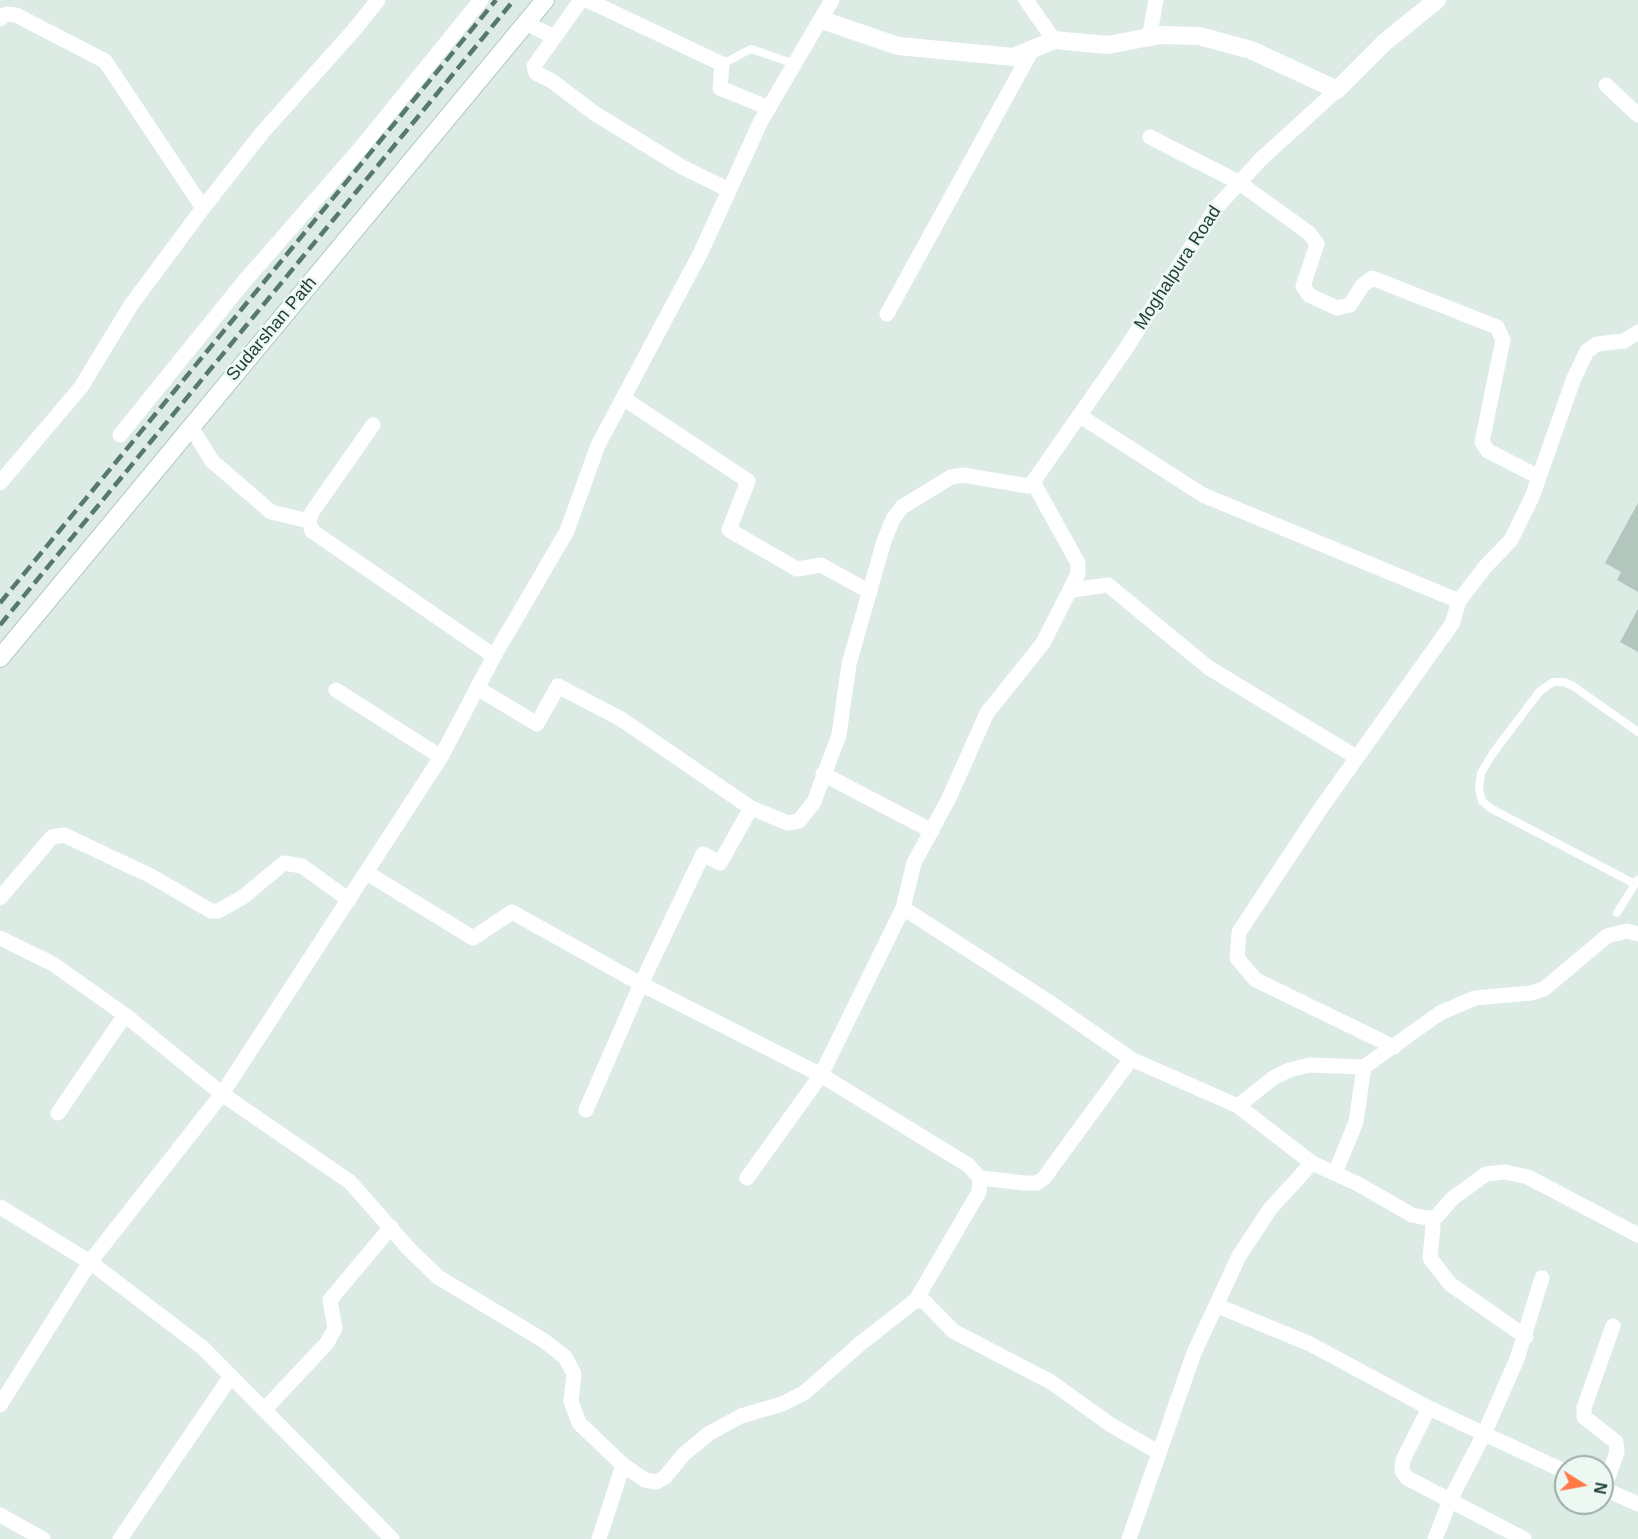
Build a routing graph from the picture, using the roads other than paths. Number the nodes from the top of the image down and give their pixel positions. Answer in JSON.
{"nodes":[{"id":1,"x":378,"y":0,"type":"edge"},
{"id":2,"x":481,"y":0,"type":"edge"},
{"id":3,"x":545,"y":0,"type":"edge"},
{"id":4,"x":581,"y":0,"type":"edge"},
{"id":5,"x":587,"y":0,"type":"edge"},
{"id":6,"x":831,"y":0,"type":"edge"},
{"id":7,"x":1026,"y":0,"type":"edge"},
{"id":8,"x":1156,"y":0,"type":"edge"},
{"id":9,"x":1437,"y":0,"type":"edge"},
{"id":10,"x":0,"y":19,"type":"edge"},
{"id":11,"x":822,"y":20,"type":"junction"},
{"id":12,"x":526,"y":23,"type":"junction"},
{"id":13,"x":554,"y":37,"type":"junction"},
{"id":14,"x":1149,"y":39,"type":"junction"},
{"id":15,"x":1054,"y":40,"type":"junction"},
{"id":16,"x":1032,"y":50,"type":"junction"},
{"id":17,"x":722,"y":64,"type":"junction"},
{"id":18,"x":796,"y":64,"type":"junction"},
{"id":19,"x":1606,"y":85,"type":"dead end"},
{"id":20,"x":1337,"y":90,"type":"junction"},
{"id":21,"x":769,"y":108,"type":"junction"},
{"id":22,"x":1638,"y":115,"type":"edge"},
{"id":23,"x":1150,"y":137,"type":"dead end"},
{"id":24,"x":1238,"y":182,"type":"junction"},
{"id":25,"x":729,"y":190,"type":"junction"},
{"id":26,"x":203,"y":208,"type":"junction"},
{"id":27,"x":887,"y":314,"type":"dead end"},
{"id":28,"x":1638,"y":332,"type":"edge"},
{"id":29,"x":623,"y":398,"type":"junction"},
{"id":30,"x":1080,"y":416,"type":"junction"},
{"id":31,"x":373,"y":425,"type":"dead end"},
{"id":32,"x":191,"y":427,"type":"junction"},
{"id":33,"x":120,"y":435,"type":"dead end"},
{"id":34,"x":1539,"y":477,"type":"junction"},
{"id":35,"x":1033,"y":482,"type":"junction"},
{"id":36,"x":0,"y":483,"type":"edge"},
{"id":37,"x":309,"y":521,"type":"junction"},
{"id":38,"x":1072,"y":590,"type":"junction"},
{"id":39,"x":870,"y":592,"type":"junction"},
{"id":40,"x":1459,"y":601,"type":"junction"},
{"id":41,"x":494,"y":656,"type":"junction"},
{"id":42,"x":0,"y":658,"type":"edge"},
{"id":43,"x":477,"y":688,"type":"junction"},
{"id":44,"x":336,"y":690,"type":"dead end"},
{"id":45,"x":1638,"y":732,"type":"edge"},
{"id":46,"x":441,"y":757,"type":"junction"},
{"id":47,"x":1356,"y":757,"type":"junction"},
{"id":48,"x":823,"y":774,"type":"junction"},
{"id":49,"x":751,"y":808,"type":"junction"},
{"id":50,"x":932,"y":831,"type":"junction"},
{"id":51,"x":367,"y":873,"type":"junction"},
{"id":52,"x":1637,"y":882,"type":"edge"},
{"id":53,"x":0,"y":898,"type":"edge"},
{"id":54,"x":349,"y":900,"type":"junction"},
{"id":55,"x":903,"y":908,"type":"junction"},
{"id":56,"x":1617,"y":913,"type":"dead end"},
{"id":57,"x":1638,"y":934,"type":"edge"},
{"id":58,"x":0,"y":938,"type":"edge"},
{"id":59,"x":641,"y":984,"type":"junction"},
{"id":60,"x":125,"y":1015,"type":"junction"},
{"id":61,"x":1394,"y":1047,"type":"junction"},
{"id":62,"x":1131,"y":1059,"type":"junction"},
{"id":63,"x":1364,"y":1067,"type":"junction"},
{"id":64,"x":821,"y":1075,"type":"junction"},
{"id":65,"x":222,"y":1094,"type":"junction"},
{"id":66,"x":1238,"y":1106,"type":"junction"},
{"id":67,"x":586,"y":1110,"type":"dead end"},
{"id":68,"x":58,"y":1113,"type":"dead end"},
{"id":69,"x":1312,"y":1163,"type":"junction"},
{"id":70,"x":1335,"y":1173,"type":"junction"},
{"id":71,"x":747,"y":1178,"type":"dead end"},
{"id":72,"x":980,"y":1178,"type":"junction"},
{"id":73,"x":0,"y":1207,"type":"edge"},
{"id":74,"x":1433,"y":1226,"type":"dead end"},
{"id":75,"x":391,"y":1227,"type":"junction"},
{"id":76,"x":1638,"y":1235,"type":"edge"},
{"id":77,"x":90,"y":1262,"type":"junction"},
{"id":78,"x":1542,"y":1278,"type":"dead end"},
{"id":79,"x":916,"y":1300,"type":"junction"},
{"id":80,"x":1218,"y":1306,"type":"junction"},
{"id":81,"x":1613,"y":1326,"type":"dead end"},
{"id":82,"x":1526,"y":1336,"type":"junction"},
{"id":83,"x":231,"y":1376,"type":"junction"},
{"id":84,"x":0,"y":1405,"type":"edge"},
{"id":85,"x":1429,"y":1408,"type":"junction"},
{"id":86,"x":265,"y":1409,"type":"junction"},
{"id":87,"x":1484,"y":1434,"type":"junction"},
{"id":88,"x":1158,"y":1452,"type":"junction"},
{"id":89,"x":1614,"y":1460,"type":"edge"},
{"id":90,"x":623,"y":1465,"type":"junction"},
{"id":91,"x":1554,"y":1466,"type":"edge"},
{"id":92,"x":1614,"y":1493,"type":"edge"},
{"id":93,"x":1450,"y":1500,"type":"junction"},
{"id":94,"x":1638,"y":1504,"type":"edge"},
{"id":95,"x":0,"y":1515,"type":"edge"},
{"id":96,"x":1494,"y":1532,"type":"edge"},
{"id":97,"x":388,"y":1538,"type":"edge"},
{"id":98,"x":43,"y":1539,"type":"edge"},
{"id":99,"x":120,"y":1539,"type":"edge"},
{"id":100,"x":599,"y":1539,"type":"edge"},
{"id":101,"x":1129,"y":1539,"type":"edge"},
{"id":102,"x":1435,"y":1539,"type":"edge"},
{"id":103,"x":1524,"y":1539,"type":"edge"}],
"edges":[{"from":1,"to":26,"type":"street"},
{"from":2,"to":33,"type":"street"},
{"from":3,"to":12,"type":"main road","name":"Sudarshan Path"},
{"from":4,"to":13,"type":"street"},
{"from":5,"to":17,"type":"street"},
{"from":6,"to":11,"type":"street"},
{"from":7,"to":15,"type":"street"},
{"from":8,"to":14,"type":"street"},
{"from":9,"to":20,"type":"main road"},
{"from":10,"to":26,"type":"street"},
{"from":11,"to":16,"type":"main road"},
{"from":11,"to":18,"type":"street"},
{"from":12,"to":13,"type":"street"},
{"from":12,"to":32,"type":"main road","name":"Sudarshan Path"},
{"from":13,"to":25,"type":"street"},
{"from":14,"to":15,"type":"main road"},
{"from":14,"to":20,"type":"main road"},
{"from":15,"to":16,"type":"main road"},
{"from":16,"to":27,"type":"street"},
{"from":17,"to":18,"type":"lane"},
{"from":17,"to":21,"type":"street"},
{"from":18,"to":21,"type":"street"},
{"from":19,"to":22,"type":"street"},
{"from":20,"to":24,"type":"street","name":"Moghalpura Road"},
{"from":21,"to":25,"type":"street"},
{"from":23,"to":24,"type":"street"},
{"from":24,"to":30,"type":"street","name":"Moghalpura Road"},
{"from":24,"to":34,"type":"street"},
{"from":25,"to":29,"type":"street"},
{"from":26,"to":36,"type":"street"},
{"from":28,"to":34,"type":"street"},
{"from":29,"to":39,"type":"street"},
{"from":29,"to":41,"type":"street"},
{"from":30,"to":35,"type":"street","name":"Moghalpura Road"},
{"from":30,"to":40,"type":"street"},
{"from":31,"to":37,"type":"street"},
{"from":32,"to":37,"type":"street"},
{"from":32,"to":42,"type":"main road","name":"Sudarshan Path"},
{"from":34,"to":40,"type":"street"},
{"from":35,"to":38,"type":"street"},
{"from":35,"to":39,"type":"street"},
{"from":37,"to":41,"type":"street"},
{"from":38,"to":47,"type":"street"},
{"from":38,"to":50,"type":"street"},
{"from":39,"to":48,"type":"street"},
{"from":40,"to":47,"type":"street"},
{"from":41,"to":43,"type":"street"},
{"from":43,"to":46,"type":"street"},
{"from":43,"to":49,"type":"street"},
{"from":44,"to":46,"type":"street"},
{"from":45,"to":52,"type":"lane"},
{"from":46,"to":51,"type":"street"},
{"from":47,"to":61,"type":"street"},
{"from":48,"to":49,"type":"street"},
{"from":48,"to":50,"type":"street"},
{"from":49,"to":59,"type":"street"},
{"from":50,"to":55,"type":"street"},
{"from":51,"to":54,"type":"street"},
{"from":51,"to":59,"type":"street"},
{"from":52,"to":56,"type":"lane"},
{"from":53,"to":54,"type":"street"},
{"from":54,"to":65,"type":"street"},
{"from":55,"to":62,"type":"street"},
{"from":55,"to":64,"type":"street"},
{"from":57,"to":61,"type":"street"},
{"from":58,"to":60,"type":"street"},
{"from":59,"to":64,"type":"street"},
{"from":59,"to":67,"type":"street"},
{"from":60,"to":65,"type":"street"},
{"from":60,"to":68,"type":"street"},
{"from":61,"to":63,"type":"street"},
{"from":62,"to":66,"type":"street"},
{"from":62,"to":72,"type":"street"},
{"from":63,"to":66,"type":"street"},
{"from":63,"to":70,"type":"street"},
{"from":64,"to":71,"type":"street"},
{"from":64,"to":72,"type":"street"},
{"from":65,"to":75,"type":"street"},
{"from":65,"to":77,"type":"street"},
{"from":66,"to":69,"type":"street"},
{"from":69,"to":70,"type":"street"},
{"from":69,"to":80,"type":"street"},
{"from":70,"to":76,"type":"street"},
{"from":72,"to":79,"type":"street"},
{"from":73,"to":77,"type":"street"},
{"from":74,"to":82,"type":"street"},
{"from":75,"to":86,"type":"street"},
{"from":75,"to":90,"type":"street"},
{"from":77,"to":83,"type":"street"},
{"from":77,"to":84,"type":"street"},
{"from":78,"to":82,"type":"street"},
{"from":79,"to":88,"type":"street"},
{"from":79,"to":90,"type":"street"},
{"from":80,"to":85,"type":"street"},
{"from":80,"to":88,"type":"street"},
{"from":81,"to":89,"type":"street"},
{"from":82,"to":87,"type":"street"},
{"from":83,"to":86,"type":"street"},
{"from":83,"to":99,"type":"street"},
{"from":85,"to":87,"type":"street"},
{"from":85,"to":93,"type":"street"},
{"from":86,"to":97,"type":"street"},
{"from":87,"to":91,"type":"street"},
{"from":87,"to":93,"type":"street"},
{"from":88,"to":101,"type":"street"},
{"from":90,"to":100,"type":"street"},
{"from":92,"to":94,"type":"street"},
{"from":93,"to":96,"type":"street"},
{"from":93,"to":102,"type":"street"},
{"from":95,"to":98,"type":"street"},
{"from":96,"to":103,"type":"street"}]}
